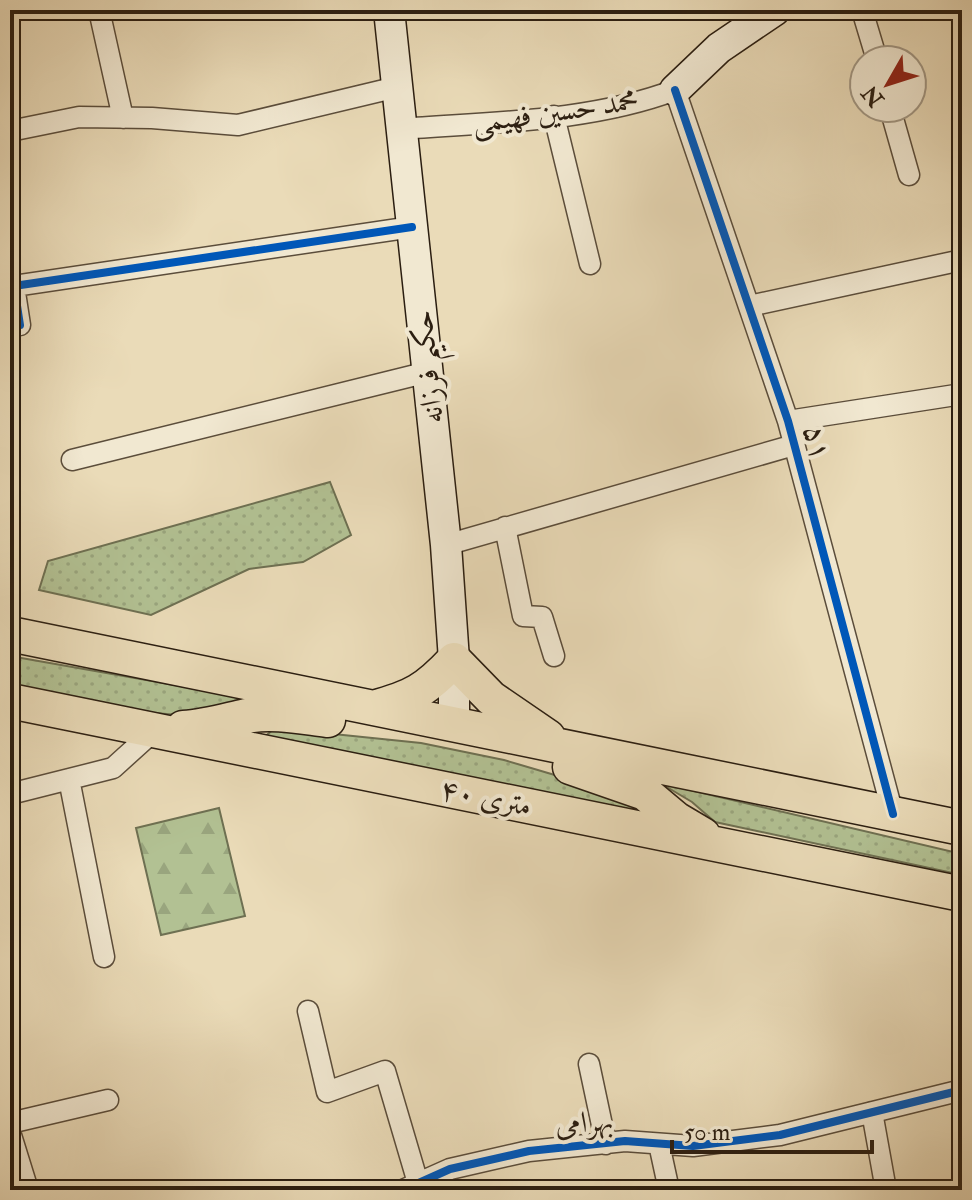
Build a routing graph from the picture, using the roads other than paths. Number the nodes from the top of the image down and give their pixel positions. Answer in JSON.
{"nodes":[{"id":1,"x":99,"y":10,"type":"edge"},
{"id":2,"x":389,"y":10,"type":"edge"},
{"id":3,"x":775,"y":10,"type":"edge"},
{"id":4,"x":862,"y":10,"type":"edge"},
{"id":5,"x":872,"y":44,"type":"edge"},
{"id":6,"x":397,"y":87,"type":"junction"},
{"id":7,"x":675,"y":90,"type":"junction"},
{"id":8,"x":554,"y":116,"type":"junction"},
{"id":9,"x":123,"y":118,"type":"junction"},
{"id":10,"x":895,"y":124,"type":"edge"},
{"id":11,"x":402,"y":129,"type":"junction"},
{"id":12,"x":10,"y":131,"type":"edge"},
{"id":13,"x":909,"y":175,"type":"dead end"},
{"id":14,"x":412,"y":227,"type":"junction"},
{"id":15,"x":962,"y":260,"type":"edge"},
{"id":16,"x":590,"y":264,"type":"dead end"},
{"id":17,"x":749,"y":306,"type":"junction"},
{"id":18,"x":20,"y":325,"type":"dead end"},
{"id":19,"x":428,"y":372,"type":"junction"},
{"id":20,"x":962,"y":394,"type":"edge"},
{"id":21,"x":788,"y":421,"type":"junction"},
{"id":22,"x":794,"y":445,"type":"junction"},
{"id":23,"x":72,"y":460,"type":"dead end"},
{"id":24,"x":505,"y":527,"type":"junction"},
{"id":25,"x":446,"y":545,"type":"junction"},
{"id":26,"x":10,"y":634,"type":"edge"},
{"id":27,"x":554,"y":656,"type":"dead end"},
{"id":28,"x":454,"y":660,"type":"junction"},
{"id":29,"x":10,"y":701,"type":"edge"},
{"id":30,"x":370,"y":709,"type":"junction"},
{"id":31,"x":454,"y":725,"type":"junction"},
{"id":32,"x":155,"y":730,"type":"junction"},
{"id":33,"x":565,"y":748,"type":"junction"},
{"id":34,"x":69,"y":779,"type":"junction"},
{"id":35,"x":10,"y":794,"type":"edge"},
{"id":36,"x":893,"y":814,"type":"junction"},
{"id":37,"x":962,"y":828,"type":"edge"},
{"id":38,"x":716,"y":844,"type":"junction"},
{"id":39,"x":962,"y":894,"type":"edge"},
{"id":40,"x":104,"y":957,"type":"dead end"},
{"id":41,"x":308,"y":1011,"type":"dead end"},
{"id":42,"x":589,"y":1064,"type":"dead end"},
{"id":43,"x":962,"y":1090,"type":"edge"},
{"id":44,"x":108,"y":1100,"type":"dead end"},
{"id":45,"x":872,"y":1112,"type":"junction"},
{"id":46,"x":10,"y":1123,"type":"edge"},
{"id":47,"x":10,"y":1132,"type":"edge"},
{"id":48,"x":606,"y":1144,"type":"junction"},
{"id":49,"x":659,"y":1144,"type":"junction"},
{"id":50,"x":410,"y":1187,"type":"edge"},
{"id":51,"x":28,"y":1190,"type":"edge"},
{"id":52,"x":669,"y":1190,"type":"edge"},
{"id":53,"x":886,"y":1190,"type":"edge"}],
"edges":[{"from":1,"to":9,"type":"street"},
{"from":2,"to":6,"type":"main road","name":"حکیم فرزانه"},
{"from":3,"to":7,"type":"main road","name":"محمد حسین فهیمی"},
{"from":4,"to":5,"type":"street"},
{"from":6,"to":9,"type":"street"},
{"from":6,"to":11,"type":"main road","name":"حکیم فرزانه"},
{"from":7,"to":8,"type":"street","name":"محمد حسین فهیمی"},
{"from":7,"to":17,"type":"street","name":"۵۱"},
{"from":8,"to":11,"type":"street","name":"محمد حسین فهیمی"},
{"from":8,"to":16,"type":"street"},
{"from":9,"to":12,"type":"street"},
{"from":10,"to":13,"type":"street"},
{"from":11,"to":14,"type":"main road","name":"حکیم فرزانه"},
{"from":14,"to":18,"type":"street"},
{"from":14,"to":19,"type":"main road","name":"حکیم فرزانه"},
{"from":15,"to":17,"type":"street"},
{"from":17,"to":21,"type":"street","name":"۵۱"},
{"from":19,"to":23,"type":"street"},
{"from":19,"to":25,"type":"main road","name":"حکیم فرزانه"},
{"from":20,"to":21,"type":"street"},
{"from":21,"to":22,"type":"street","name":"۵۱"},
{"from":22,"to":24,"type":"street"},
{"from":22,"to":36,"type":"street","name":"۵۱"},
{"from":24,"to":25,"type":"street"},
{"from":24,"to":27,"type":"street"},
{"from":25,"to":28,"type":"main road","name":"حکیم فرزانه"},
{"from":26,"to":30,"type":"main road"},
{"from":28,"to":30,"type":"main road"},
{"from":28,"to":31,"type":"main road","name":"حکیم فرزانه"},
{"from":28,"to":33,"type":"main road"},
{"from":29,"to":32,"type":"main road","name":"۴۰ متری"},
{"from":30,"to":31,"type":"main road"},
{"from":31,"to":32,"type":"main road"},
{"from":31,"to":33,"type":"main road"},
{"from":31,"to":38,"type":"main road"},
{"from":32,"to":34,"type":"street"},
{"from":32,"to":38,"type":"main road","name":"۴۰ متری"},
{"from":33,"to":36,"type":"main road"},
{"from":34,"to":35,"type":"street"},
{"from":34,"to":40,"type":"street"},
{"from":36,"to":37,"type":"main road"},
{"from":38,"to":39,"type":"main road","name":"۴۰ متری"},
{"from":41,"to":50,"type":"street"},
{"from":42,"to":48,"type":"street"},
{"from":43,"to":45,"type":"street","name":"بهرامی"},
{"from":44,"to":46,"type":"street"},
{"from":45,"to":49,"type":"street","name":"بهرامی"},
{"from":45,"to":53,"type":"street"},
{"from":47,"to":51,"type":"street"},
{"from":48,"to":49,"type":"street","name":"بهرامی"},
{"from":48,"to":50,"type":"street","name":"بهرامی"},
{"from":49,"to":52,"type":"street"}]}
